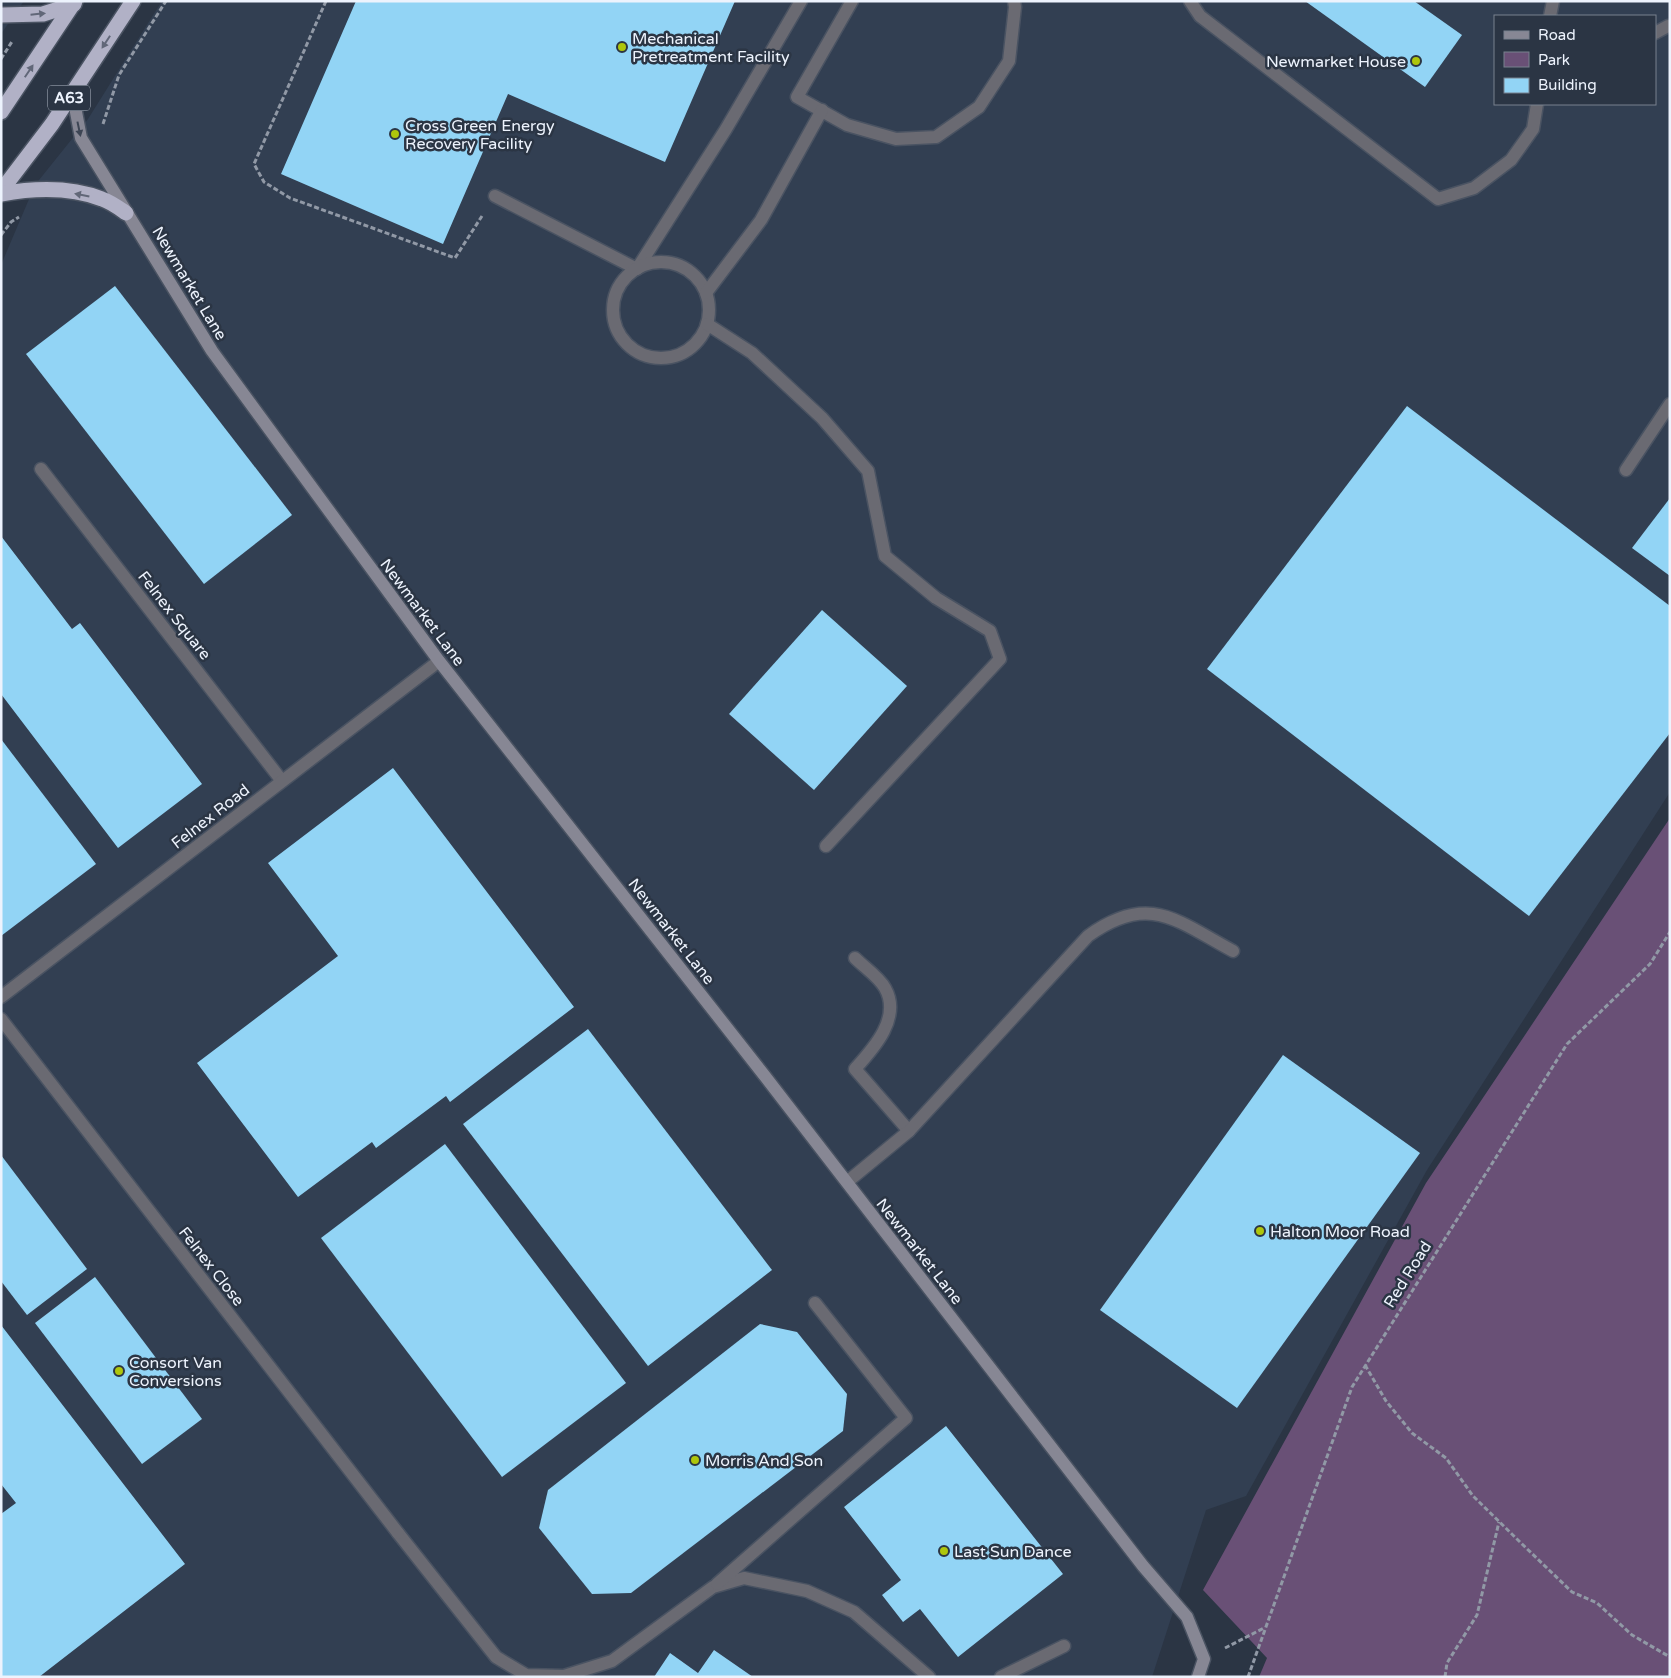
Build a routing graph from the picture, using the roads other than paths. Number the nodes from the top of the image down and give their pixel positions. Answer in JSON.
{"nodes":[{"id":1,"x":133,"y":1,"type":"edge"},
{"id":2,"x":801,"y":1,"type":"edge"},
{"id":3,"x":852,"y":1,"type":"edge"},
{"id":4,"x":1014,"y":1,"type":"edge"},
{"id":5,"x":1190,"y":1,"type":"edge"},
{"id":6,"x":1553,"y":1,"type":"edge"},
{"id":7,"x":75,"y":2,"type":"edge"},
{"id":8,"x":1,"y":15,"type":"edge"},
{"id":9,"x":1550,"y":15,"type":"edge"},
{"id":10,"x":1669,"y":25,"type":"edge"},
{"id":11,"x":1656,"y":32,"type":"edge"},
{"id":12,"x":81,"y":81,"type":"junction"},
{"id":13,"x":1537,"y":105,"type":"edge"},
{"id":14,"x":822,"y":110,"type":"junction"},
{"id":15,"x":1,"y":112,"type":"edge"},
{"id":16,"x":1,"y":192,"type":"edge"},
{"id":17,"x":494,"y":196,"type":"road end"},
{"id":18,"x":126,"y":213,"type":"junction"},
{"id":19,"x":638,"y":269,"type":"junction"},
{"id":20,"x":706,"y":294,"type":"junction"},
{"id":21,"x":708,"y":324,"type":"junction"},
{"id":22,"x":1670,"y":404,"type":"edge"},
{"id":23,"x":41,"y":469,"type":"dead end"},
{"id":24,"x":1626,"y":470,"type":"dead end"},
{"id":25,"x":439,"y":660,"type":"junction"},
{"id":26,"x":282,"y":781,"type":"junction"},
{"id":27,"x":826,"y":846,"type":"dead end"},
{"id":28,"x":1233,"y":952,"type":"dead end"},
{"id":29,"x":855,"y":958,"type":"dead end"},
{"id":30,"x":1,"y":997,"type":"edge"},
{"id":31,"x":1,"y":1019,"type":"edge"},
{"id":32,"x":909,"y":1131,"type":"junction"},
{"id":33,"x":846,"y":1182,"type":"junction"},
{"id":34,"x":815,"y":1303,"type":"dead end"},
{"id":35,"x":713,"y":1587,"type":"junction"},
{"id":36,"x":1064,"y":1646,"type":"dead end"},
{"id":37,"x":929,"y":1677,"type":"edge"},
{"id":38,"x":1001,"y":1677,"type":"edge"},
{"id":39,"x":1198,"y":1677,"type":"edge"}],
"edges":[{"from":1,"to":12,"type":"highway","number":"A63","one_way":true},
{"from":2,"to":19,"type":"street"},
{"from":3,"to":14,"type":"street"},
{"from":4,"to":14,"type":"street"},
{"from":5,"to":13,"type":"street"},
{"from":6,"to":9,"type":"street"},
{"from":8,"to":7,"type":"highway","one_way":true},
{"from":15,"to":7,"type":"highway","number":"A63","one_way":true},
{"from":10,"to":11,"type":"street"},
{"from":12,"to":16,"type":"highway","number":"A63"},
{"from":12,"to":18,"type":"street","name":"Newmarket Lane","one_way":true},
{"from":14,"to":20,"type":"street"},
{"from":18,"to":16,"type":"highway","one_way":true},
{"from":17,"to":19,"type":"street"},
{"from":18,"to":25,"type":"street","name":"Newmarket Lane"},
{"from":19,"to":20,"type":"street"},
{"from":19,"to":21,"type":"street"},
{"from":20,"to":21,"type":"street"},
{"from":21,"to":27,"type":"street"},
{"from":22,"to":24,"type":"street"},
{"from":23,"to":26,"type":"street","name":"Felnex Square"},
{"from":25,"to":26,"type":"street","name":"Felnex Road"},
{"from":25,"to":33,"type":"street","name":"Newmarket Lane"},
{"from":26,"to":30,"type":"street","name":"Felnex Road"},
{"from":28,"to":32,"type":"street"},
{"from":29,"to":32,"type":"street"},
{"from":31,"to":35,"type":"street","name":"Felnex Close"},
{"from":32,"to":33,"type":"street"},
{"from":33,"to":39,"type":"street","name":"Newmarket Lane"},
{"from":34,"to":35,"type":"street","name":"Felnex Close"},
{"from":35,"to":37,"type":"street"},
{"from":36,"to":38,"type":"street"}]}
